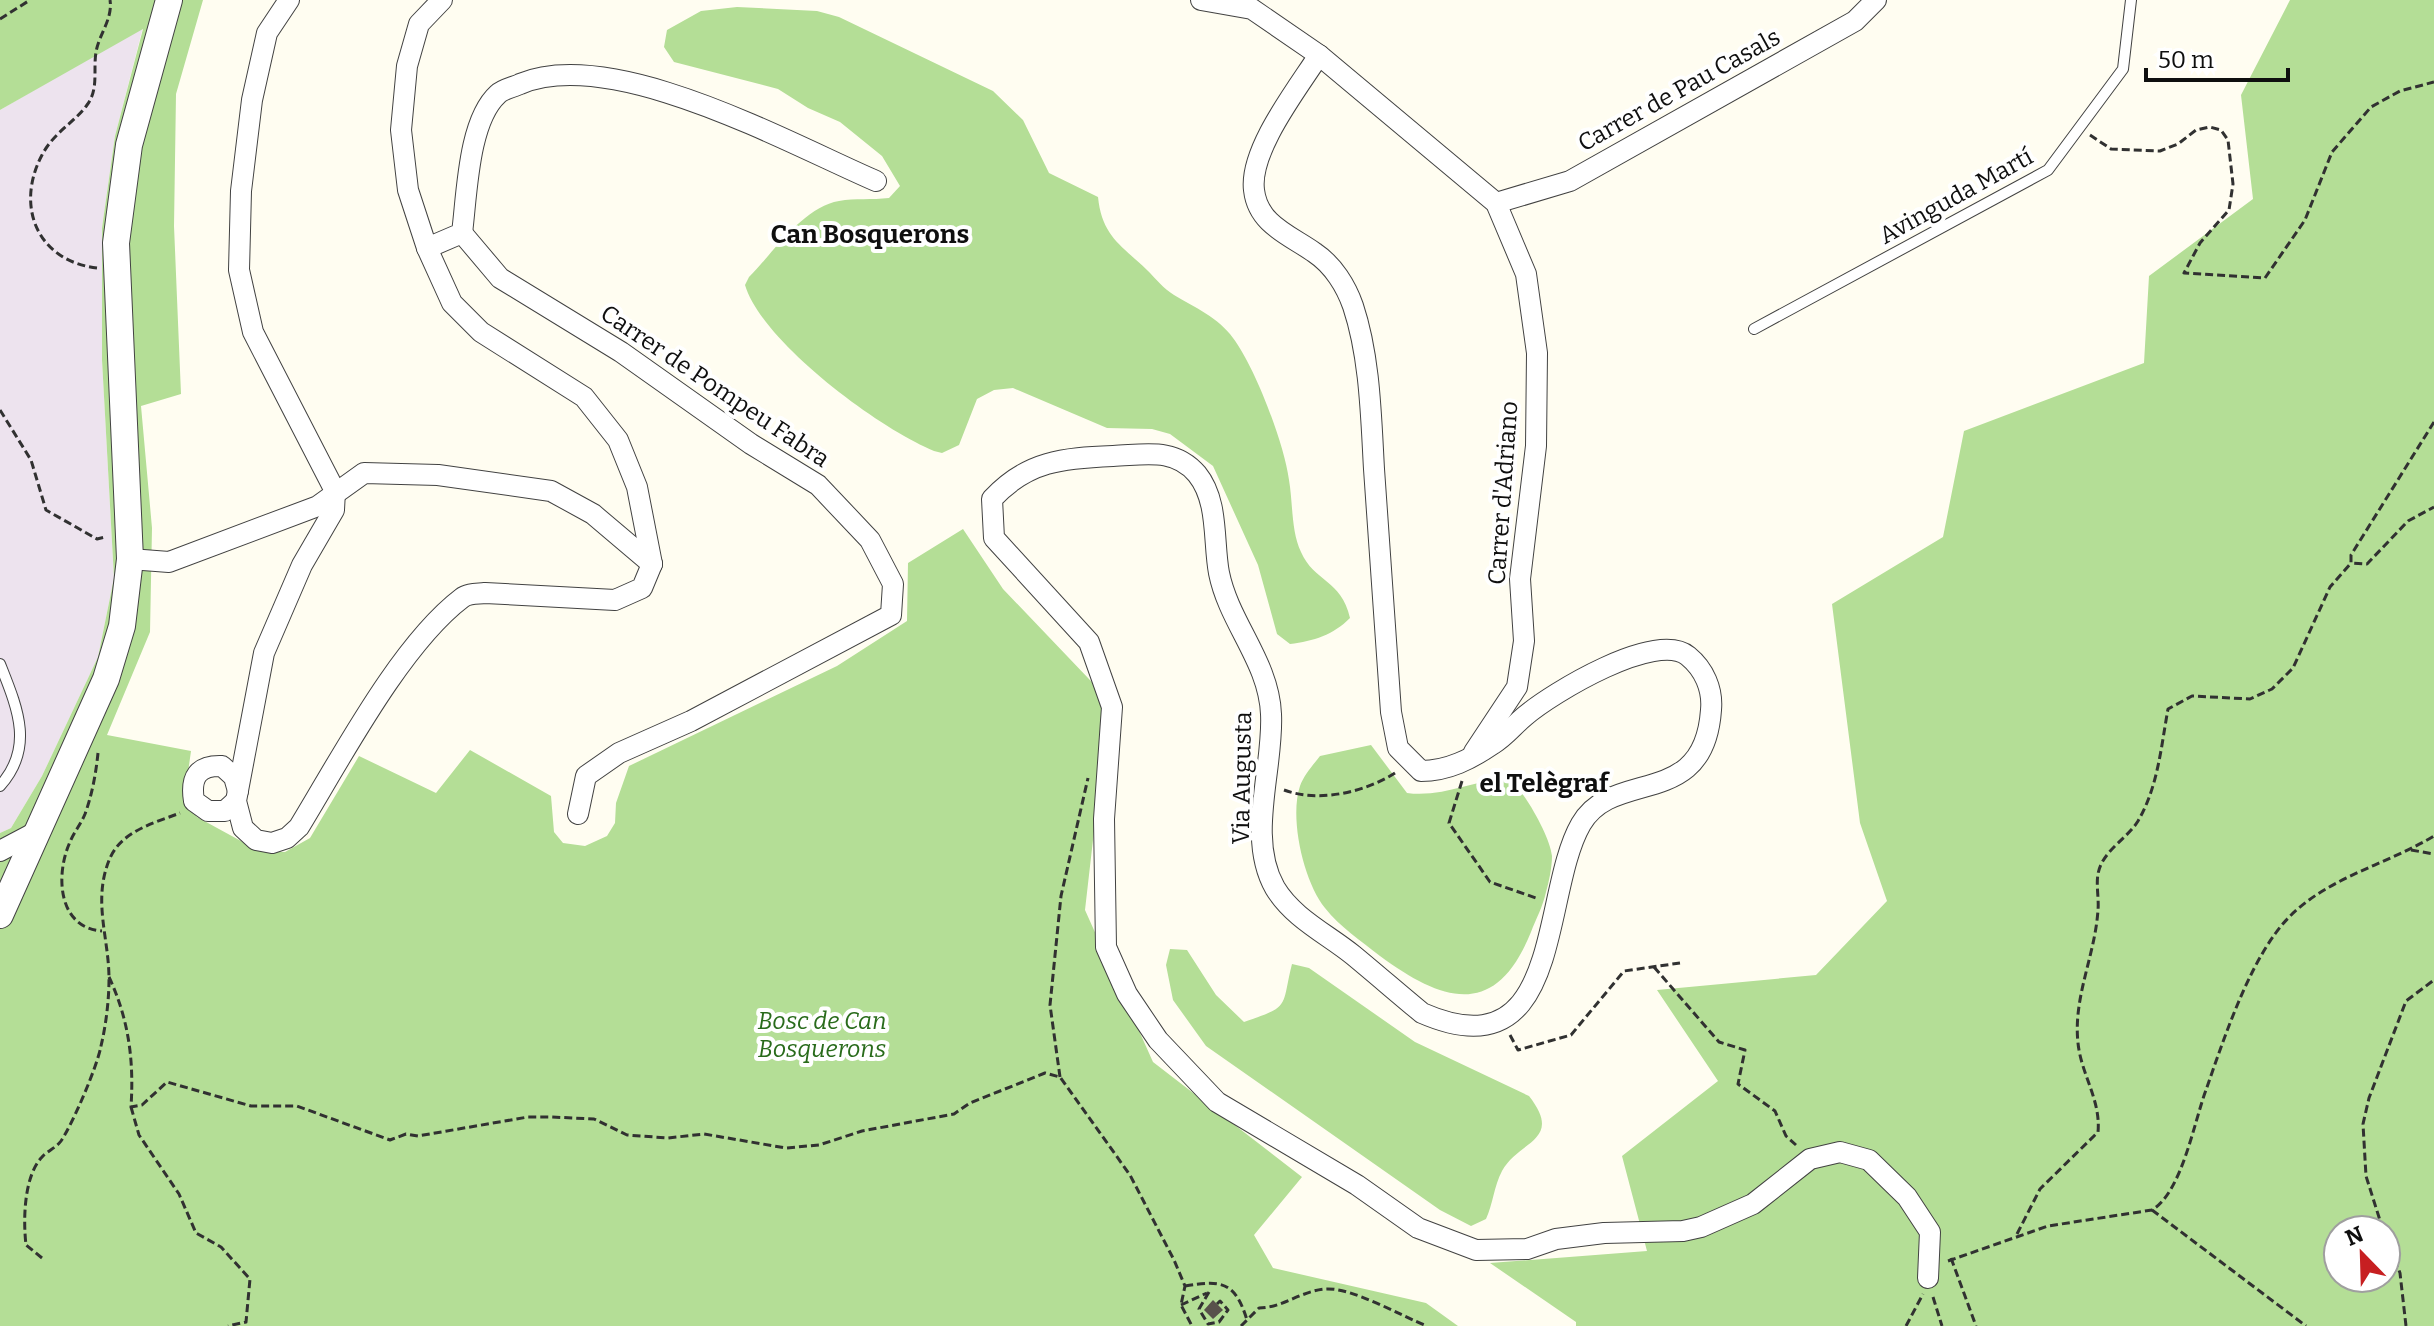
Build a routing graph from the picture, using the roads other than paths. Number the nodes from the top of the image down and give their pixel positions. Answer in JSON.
{"nodes":[{"id":1,"x":169,"y":0,"type":"edge"},
{"id":2,"x":289,"y":0,"type":"edge"},
{"id":3,"x":442,"y":0,"type":"edge"},
{"id":4,"x":1201,"y":0,"type":"edge"},
{"id":5,"x":1876,"y":0,"type":"edge"},
{"id":6,"x":2131,"y":0,"type":"edge"},
{"id":7,"x":1319,"y":55,"type":"junction"},
{"id":8,"x":876,"y":181,"type":"dead end"},
{"id":9,"x":1496,"y":203,"type":"junction"},
{"id":10,"x":462,"y":233,"type":"junction"},
{"id":11,"x":427,"y":248,"type":"junction"},
{"id":12,"x":1754,"y":329,"type":"dead end"},
{"id":13,"x":335,"y":491,"type":"junction"},
{"id":14,"x":130,"y":559,"type":"junction"},
{"id":15,"x":652,"y":564,"type":"junction"},
{"id":16,"x":0,"y":664,"type":"edge"},
{"id":17,"x":1469,"y":758,"type":"junction"},
{"id":18,"x":0,"y":786,"type":"edge"},
{"id":19,"x":237,"y":796,"type":"junction"},
{"id":20,"x":578,"y":814,"type":"dead end"},
{"id":21,"x":34,"y":833,"type":"junction"},
{"id":22,"x":0,"y":851,"type":"edge"},
{"id":23,"x":0,"y":915,"type":"edge"},
{"id":24,"x":1928,"y":1278,"type":"road end"}],
"edges":[{"from":1,"to":14,"type":"street"},
{"from":2,"to":13,"type":"street"},
{"from":3,"to":11,"type":"street"},
{"from":4,"to":7,"type":"street","name":"Carrer d'Adriano"},
{"from":5,"to":9,"type":"street","name":"Carrer de Pau Casals"},
{"from":6,"to":12,"type":"lane","name":"Avinguda Martí"},
{"from":7,"to":9,"type":"street","name":"Carrer d'Adriano"},
{"from":7,"to":17,"type":"street"},
{"from":8,"to":10,"type":"street"},
{"from":9,"to":17,"type":"street","name":"Carrer d'Adriano"},
{"from":10,"to":11,"type":"street"},
{"from":10,"to":20,"type":"street","name":"Carrer de Pompeu Fabra"},
{"from":11,"to":15,"type":"street"},
{"from":13,"to":14,"type":"street"},
{"from":13,"to":15,"type":"street"},
{"from":13,"to":19,"type":"street"},
{"from":14,"to":21,"type":"street"},
{"from":15,"to":19,"type":"street"},
{"from":16,"to":18,"type":"lane"},
{"from":17,"to":24,"type":"street","name":"Via Augusta"},
{"from":19,"to":19,"type":"street"},
{"from":21,"to":22,"type":"street"},
{"from":21,"to":23,"type":"street"}]}
